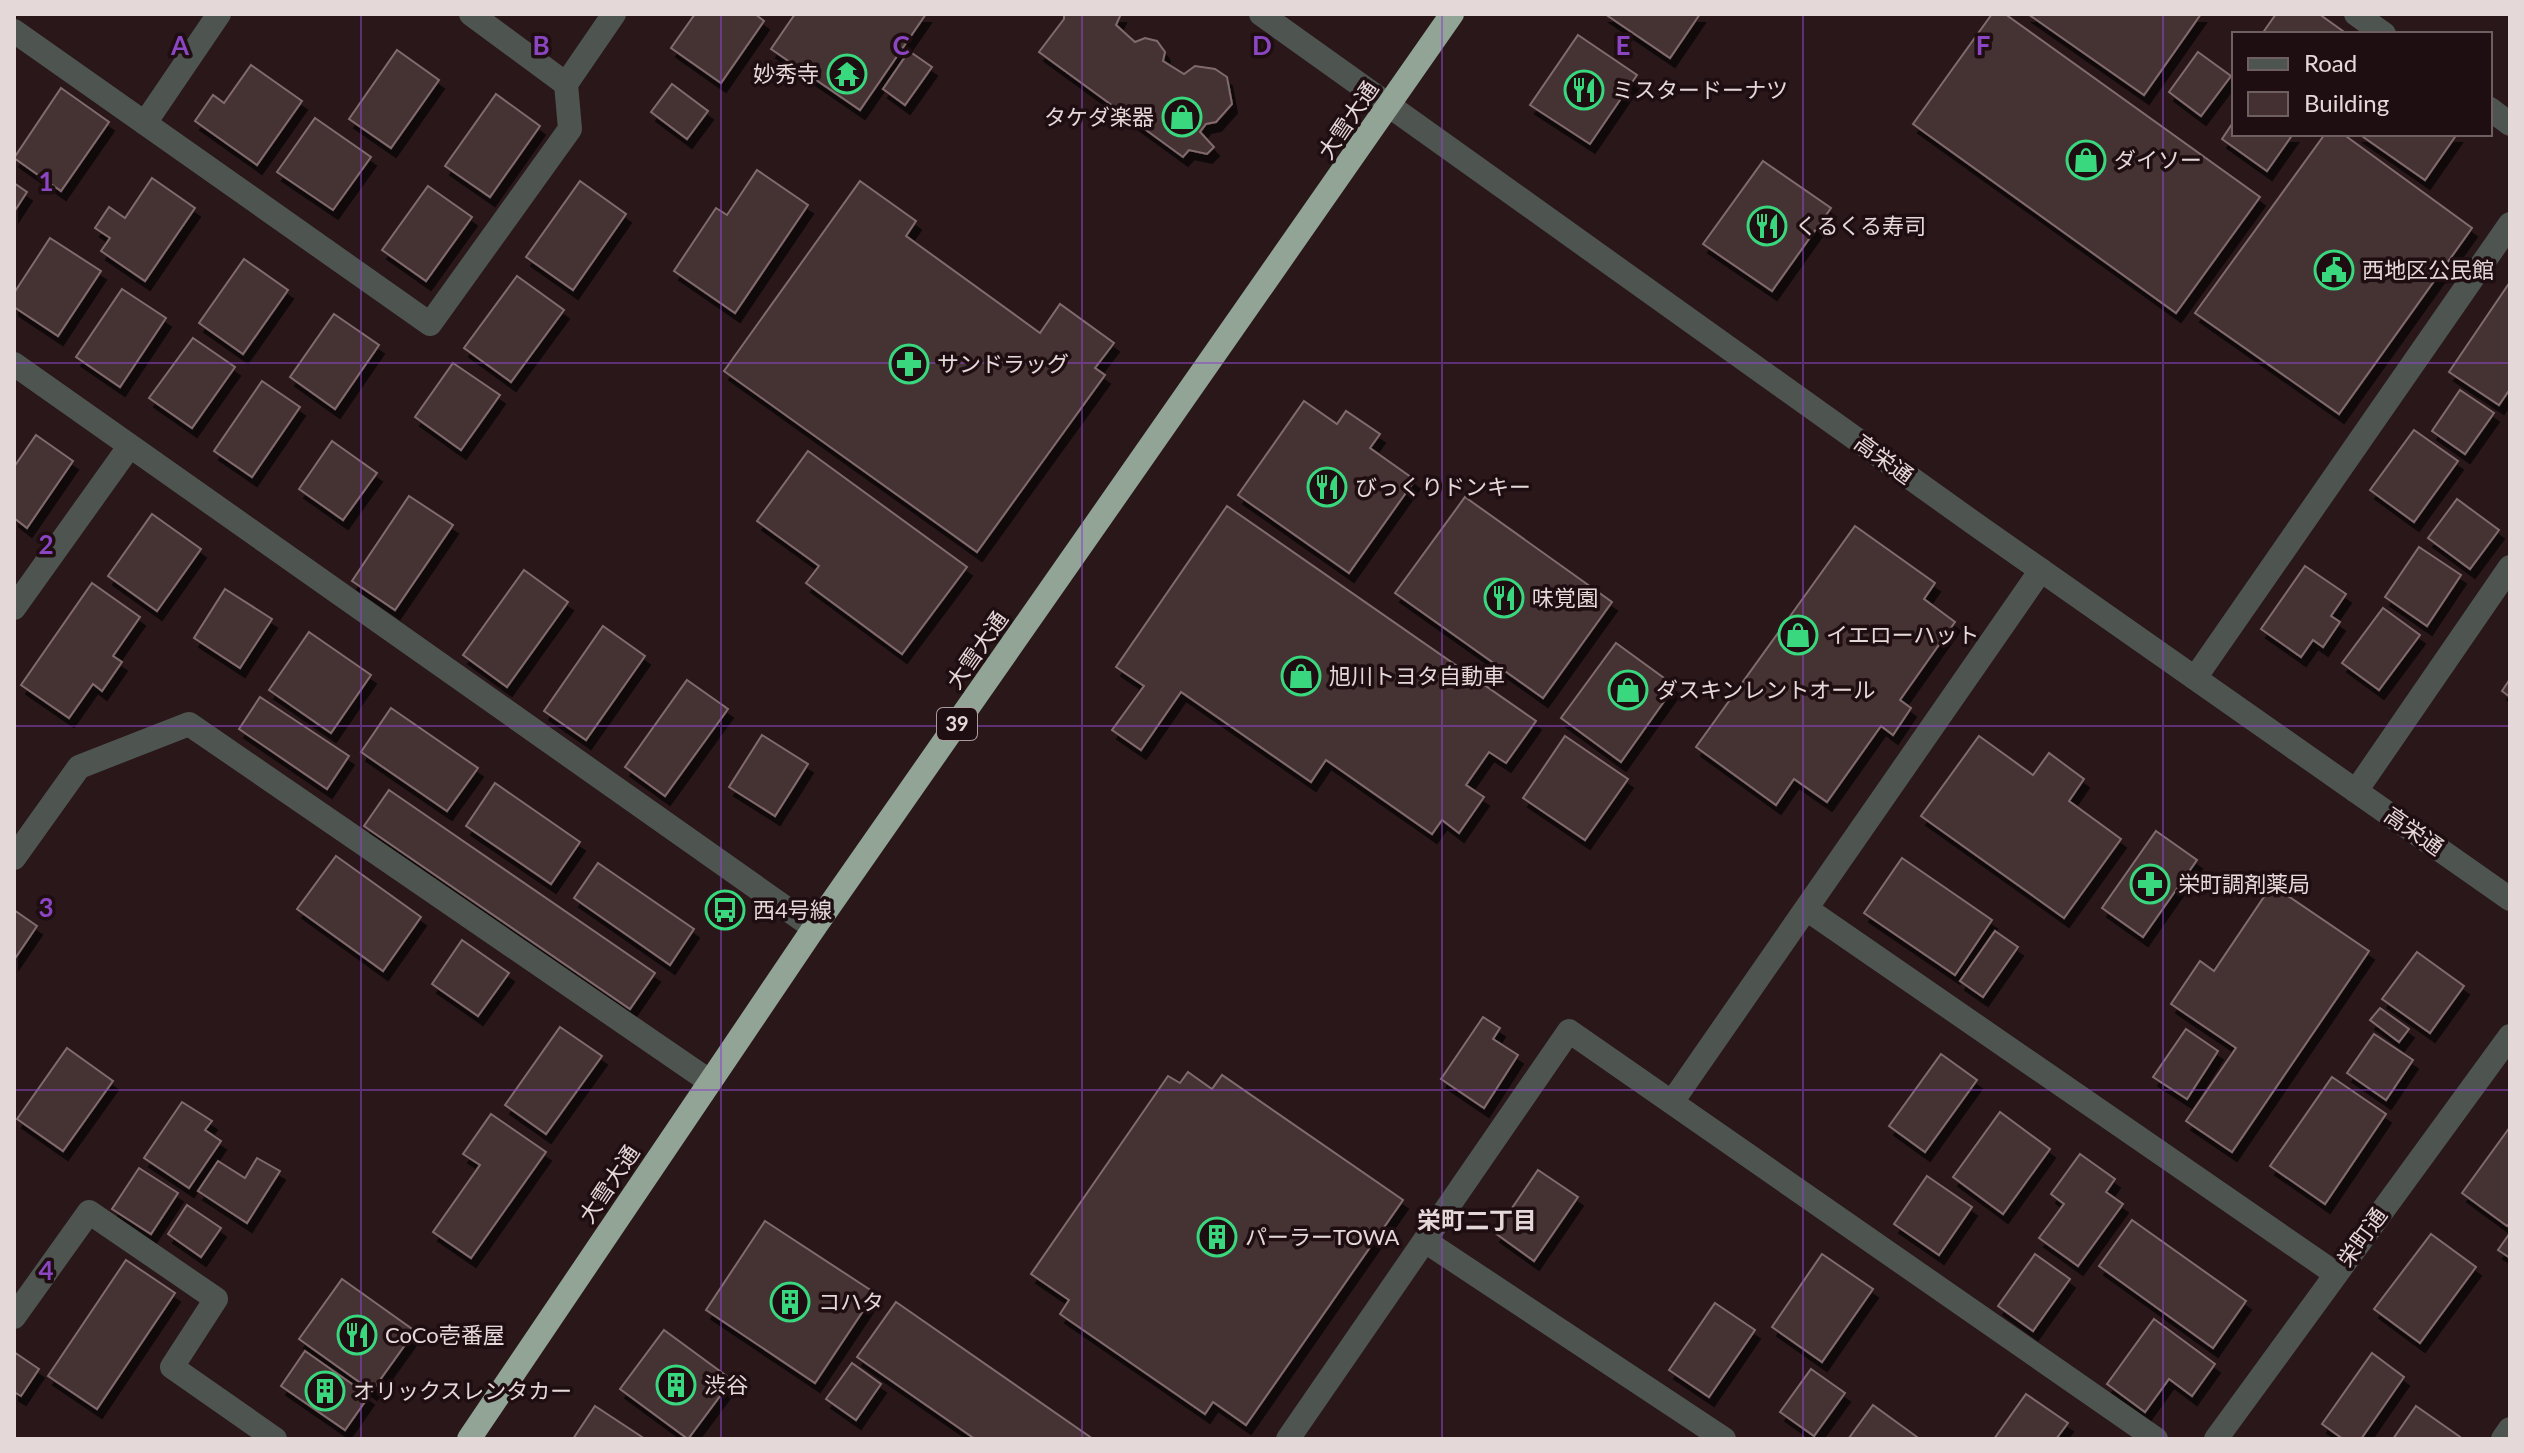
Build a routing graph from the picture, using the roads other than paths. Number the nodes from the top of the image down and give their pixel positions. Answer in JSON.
{"nodes":[{"id":1,"x":219,"y":14,"type":"edge"},
{"id":2,"x":471,"y":14,"type":"edge"},
{"id":3,"x":614,"y":14,"type":"edge"},
{"id":4,"x":1261,"y":14,"type":"edge"},
{"id":5,"x":1452,"y":14,"type":"edge"},
{"id":6,"x":2356,"y":14,"type":"edge"},
{"id":7,"x":14,"y":31,"type":"edge"},
{"id":8,"x":2381,"y":32,"type":"edge"},
{"id":9,"x":566,"y":84,"type":"junction"},
{"id":10,"x":1391,"y":104,"type":"junction"},
{"id":11,"x":2492,"y":110,"type":"edge"},
{"id":12,"x":145,"y":123,"type":"junction"},
{"id":13,"x":2510,"y":124,"type":"edge"},
{"id":14,"x":2510,"y":224,"type":"edge"},
{"id":15,"x":14,"y":364,"type":"edge"},
{"id":16,"x":129,"y":447,"type":"junction"},
{"id":17,"x":2510,"y":567,"type":"edge"},
{"id":18,"x":2041,"y":570,"type":"junction"},
{"id":19,"x":14,"y":608,"type":"edge"},
{"id":20,"x":2195,"y":678,"type":"junction"},
{"id":21,"x":2356,"y":791,"type":"junction"},
{"id":22,"x":14,"y":858,"type":"edge"},
{"id":23,"x":2510,"y":899,"type":"edge"},
{"id":24,"x":1808,"y":910,"type":"junction"},
{"id":25,"x":814,"y":928,"type":"junction"},
{"id":26,"x":2510,"y":1036,"type":"edge"},
{"id":27,"x":709,"y":1081,"type":"junction"},
{"id":28,"x":1672,"y":1102,"type":"junction"},
{"id":29,"x":1425,"y":1241,"type":"junction"},
{"id":30,"x":2336,"y":1274,"type":"junction"},
{"id":31,"x":14,"y":1317,"type":"edge"},
{"id":32,"x":2510,"y":1429,"type":"edge"},
{"id":33,"x":275,"y":1439,"type":"edge"},
{"id":34,"x":469,"y":1439,"type":"edge"},
{"id":35,"x":1288,"y":1439,"type":"edge"},
{"id":36,"x":1724,"y":1439,"type":"edge"},
{"id":37,"x":2156,"y":1439,"type":"edge"},
{"id":38,"x":2216,"y":1439,"type":"edge"},
{"id":39,"x":2503,"y":1439,"type":"edge"}],
"edges":[{"from":1,"to":12,"type":"street"},
{"from":2,"to":9,"type":"street"},
{"from":3,"to":9,"type":"street"},
{"from":4,"to":10,"type":"street","name":"高栄通"},
{"from":5,"to":10,"type":"highway","name":"大雪大通","number":"39"},
{"from":6,"to":8,"type":"street"},
{"from":7,"to":12,"type":"street"},
{"from":9,"to":12,"type":"street"},
{"from":10,"to":18,"type":"street","name":"高栄通"},
{"from":10,"to":25,"type":"highway","name":"大雪大通","number":"39"},
{"from":11,"to":13,"type":"street"},
{"from":14,"to":20,"type":"street"},
{"from":15,"to":16,"type":"street"},
{"from":16,"to":19,"type":"street"},
{"from":16,"to":25,"type":"street"},
{"from":17,"to":21,"type":"street"},
{"from":18,"to":20,"type":"street","name":"高栄通"},
{"from":18,"to":24,"type":"street"},
{"from":20,"to":21,"type":"street","name":"高栄通"},
{"from":21,"to":23,"type":"street","name":"高栄通"},
{"from":22,"to":27,"type":"street"},
{"from":24,"to":28,"type":"street"},
{"from":24,"to":30,"type":"street"},
{"from":25,"to":27,"type":"highway","name":"大雪大通","number":"39"},
{"from":26,"to":30,"type":"street","name":"栄町通"},
{"from":27,"to":34,"type":"highway","name":"大雪大通","number":"39"},
{"from":28,"to":29,"type":"street"},
{"from":28,"to":37,"type":"street"},
{"from":29,"to":35,"type":"street"},
{"from":29,"to":36,"type":"street"},
{"from":30,"to":38,"type":"street","name":"栄町通"},
{"from":31,"to":33,"type":"street"},
{"from":32,"to":39,"type":"street"}]}
